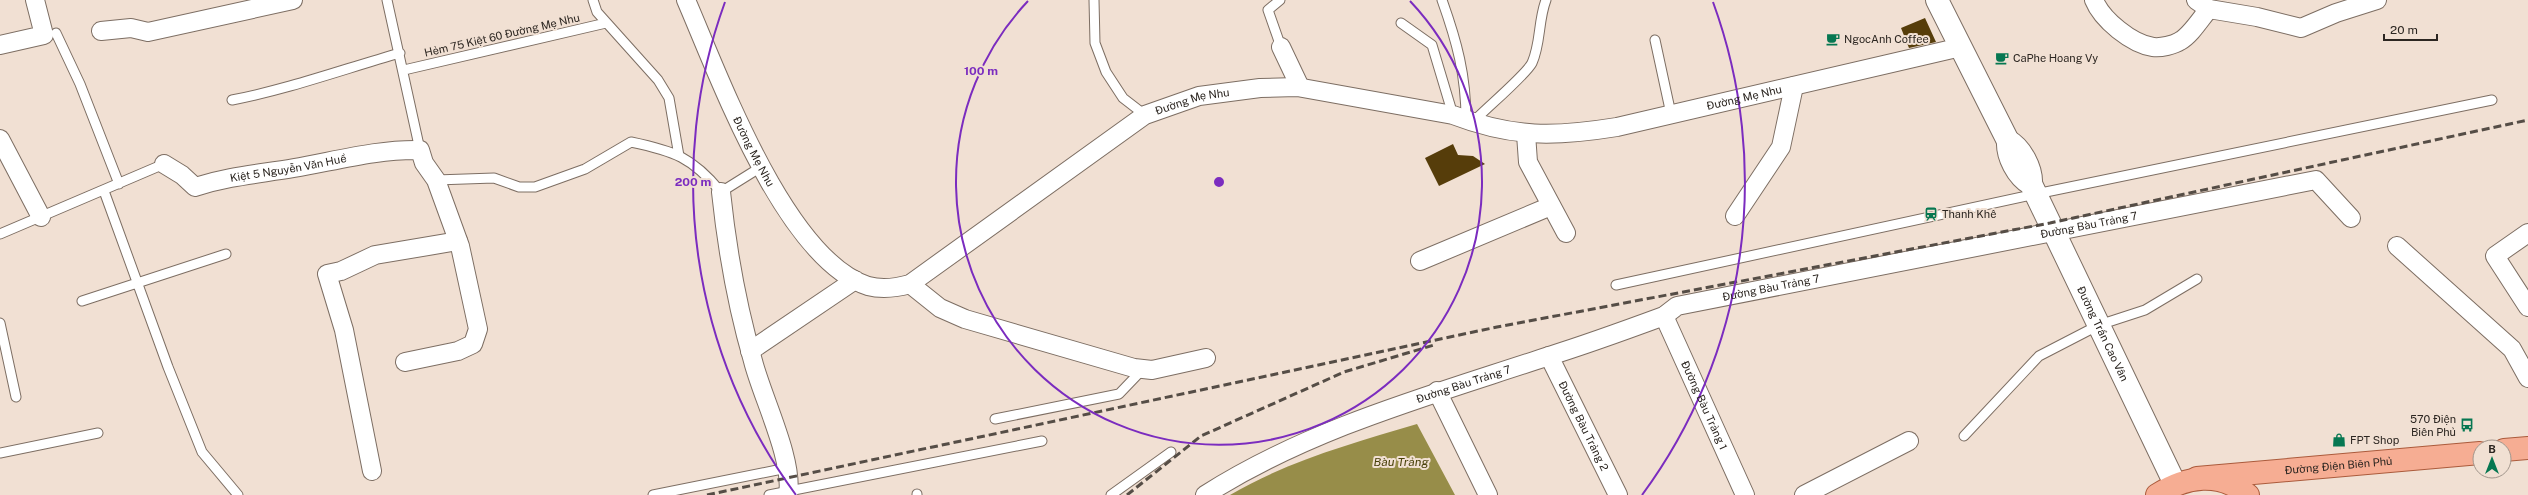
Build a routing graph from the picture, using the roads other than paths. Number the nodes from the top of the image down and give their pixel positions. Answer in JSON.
{"nodes":[{"id":1,"x":35,"y":0,"type":"edge"},
{"id":2,"x":293,"y":0,"type":"edge"},
{"id":3,"x":386,"y":0,"type":"edge"},
{"id":4,"x":593,"y":0,"type":"edge"},
{"id":5,"x":686,"y":0,"type":"edge"},
{"id":6,"x":1094,"y":0,"type":"edge"},
{"id":7,"x":1280,"y":0,"type":"edge"},
{"id":8,"x":1442,"y":0,"type":"edge"},
{"id":9,"x":1546,"y":0,"type":"edge"},
{"id":10,"x":1937,"y":0,"type":"edge"},
{"id":11,"x":2094,"y":0,"type":"edge"},
{"id":12,"x":2377,"y":0,"type":"edge"},
{"id":13,"x":2203,"y":4,"type":"edge"},
{"id":14,"x":606,"y":23,"type":"junction"},
{"id":15,"x":1401,"y":23,"type":"dead end"},
{"id":16,"x":101,"y":31,"type":"dead end"},
{"id":17,"x":56,"y":33,"type":"dead end"},
{"id":18,"x":1655,"y":40,"type":"dead end"},
{"id":19,"x":0,"y":45,"type":"edge"},
{"id":20,"x":1281,"y":47,"type":"joint"},
{"id":21,"x":1961,"y":47,"type":"junction"},
{"id":22,"x":400,"y":53,"type":"junction"},
{"id":23,"x":404,"y":70,"type":"junction"},
{"id":24,"x":1794,"y":86,"type":"junction"},
{"id":25,"x":1300,"y":87,"type":"junction"},
{"id":26,"x":232,"y":100,"type":"dead end"},
{"id":27,"x":2492,"y":100,"type":"dead end"},
{"id":28,"x":1671,"y":114,"type":"junction"},
{"id":29,"x":1145,"y":115,"type":"junction"},
{"id":30,"x":1464,"y":119,"type":"junction"},
{"id":31,"x":1526,"y":134,"type":"junction"},
{"id":32,"x":0,"y":139,"type":"edge"},
{"id":33,"x":420,"y":150,"type":"junction"},
{"id":34,"x":679,"y":156,"type":"junction"},
{"id":35,"x":164,"y":164,"type":"joint"},
{"id":36,"x":761,"y":167,"type":"junction"},
{"id":37,"x":436,"y":180,"type":"junction"},
{"id":38,"x":119,"y":184,"type":"junction"},
{"id":39,"x":2033,"y":189,"type":"junction"},
{"id":40,"x":104,"y":191,"type":"junction"},
{"id":41,"x":720,"y":192,"type":"junction"},
{"id":42,"x":1551,"y":206,"type":"junction"},
{"id":43,"x":1735,"y":216,"type":"dead end"},
{"id":44,"x":41,"y":217,"type":"junction"},
{"id":45,"x":2351,"y":218,"type":"dead end"},
{"id":46,"x":2054,"y":232,"type":"junction"},
{"id":47,"x":1566,"y":233,"type":"dead end"},
{"id":48,"x":2528,"y":233,"type":"edge"},
{"id":49,"x":0,"y":234,"type":"edge"},
{"id":50,"x":458,"y":241,"type":"junction"},
{"id":51,"x":2396,"y":246,"type":"dead end"},
{"id":52,"x":226,"y":254,"type":"dead end"},
{"id":53,"x":1420,"y":261,"type":"dead end"},
{"id":54,"x":2197,"y":279,"type":"dead end"},
{"id":55,"x":855,"y":280,"type":"junction"},
{"id":56,"x":138,"y":281,"type":"junction"},
{"id":57,"x":910,"y":284,"type":"junction"},
{"id":58,"x":1616,"y":285,"type":"dead end"},
{"id":59,"x":82,"y":301,"type":"dead end"},
{"id":60,"x":2528,"y":307,"type":"edge"},
{"id":61,"x":1664,"y":316,"type":"junction"},
{"id":62,"x":0,"y":323,"type":"edge"},
{"id":63,"x":2099,"y":325,"type":"junction"},
{"id":64,"x":750,"y":351,"type":"junction"},
{"id":65,"x":1549,"y":356,"type":"junction"},
{"id":66,"x":1206,"y":358,"type":"dead end"},
{"id":67,"x":405,"y":362,"type":"dead end"},
{"id":68,"x":1142,"y":370,"type":"junction"},
{"id":69,"x":2528,"y":378,"type":"edge"},
{"id":70,"x":1437,"y":391,"type":"junction"},
{"id":71,"x":16,"y":397,"type":"dead end"},
{"id":72,"x":995,"y":419,"type":"dead end"},
{"id":73,"x":98,"y":434,"type":"dead end"},
{"id":74,"x":1964,"y":436,"type":"dead end"},
{"id":75,"x":1042,"y":441,"type":"dead end"},
{"id":76,"x":1909,"y":441,"type":"dead end"},
{"id":77,"x":2528,"y":448,"type":"edge"},
{"id":78,"x":2512,"y":449,"type":"edge"},
{"id":79,"x":1171,"y":452,"type":"dead end"},
{"id":80,"x":0,"y":453,"type":"edge"},
{"id":81,"x":2472,"y":453,"type":"edge"},
{"id":82,"x":787,"y":468,"type":"junction"},
{"id":83,"x":372,"y":471,"type":"dead end"},
{"id":84,"x":2196,"y":478,"type":"junction"},
{"id":85,"x":2166,"y":489,"type":"edge"},
{"id":86,"x":788,"y":493,"type":"edge"},
{"id":87,"x":238,"y":495,"type":"edge"},
{"id":88,"x":653,"y":495,"type":"edge"},
{"id":89,"x":770,"y":495,"type":"edge"},
{"id":90,"x":1111,"y":495,"type":"edge"},
{"id":91,"x":1205,"y":495,"type":"edge"},
{"id":92,"x":1488,"y":495,"type":"edge"},
{"id":93,"x":1618,"y":495,"type":"edge"},
{"id":94,"x":1745,"y":495,"type":"edge"},
{"id":95,"x":1804,"y":495,"type":"edge"},
{"id":96,"x":2248,"y":495,"type":"edge"}],
"edges":[{"from":1,"to":19,"type":"street"},
{"from":2,"to":16,"type":"street"},
{"from":3,"to":22,"type":"lane"},
{"from":4,"to":14,"type":"lane"},
{"from":5,"to":36,"type":"street","name":"Đường Mẹ Nhu"},
{"from":6,"to":29,"type":"lane"},
{"from":7,"to":20,"type":"lane"},
{"from":8,"to":30,"type":"lane"},
{"from":9,"to":30,"type":"lane"},
{"from":10,"to":21,"type":"main road"},
{"from":11,"to":13,"type":"street"},
{"from":12,"to":13,"type":"street"},
{"from":14,"to":23,"type":"lane","name":"Hẻm 75 Kiệt 60 Đường Mẹ Nhu"},
{"from":14,"to":34,"type":"lane"},
{"from":15,"to":30,"type":"lane"},
{"from":17,"to":38,"type":"lane"},
{"from":18,"to":28,"type":"lane"},
{"from":20,"to":25,"type":"street"},
{"from":21,"to":24,"type":"street","name":"Đường Mẹ Nhu"},
{"from":21,"to":39,"type":"main road","name":"Đường Trần Cao Vân"},
{"from":22,"to":23,"type":"lane"},
{"from":22,"to":26,"type":"lane"},
{"from":23,"to":33,"type":"lane"},
{"from":24,"to":28,"type":"street","name":"Đường Mẹ Nhu"},
{"from":24,"to":43,"type":"street"},
{"from":25,"to":29,"type":"street","name":"Đường Mẹ Nhu"},
{"from":25,"to":30,"type":"street","name":"Đường Mẹ Nhu"},
{"from":27,"to":39,"type":"lane"},
{"from":28,"to":31,"type":"street","name":"Đường Mẹ Nhu"},
{"from":29,"to":57,"type":"street","name":"Đường Mẹ Nhu"},
{"from":30,"to":31,"type":"street","name":"Đường Mẹ Nhu"},
{"from":31,"to":42,"type":"street"},
{"from":32,"to":44,"type":"street"},
{"from":33,"to":35,"type":"street","name":"Kiệt 5 Nguyễn Văn Huề"},
{"from":33,"to":37,"type":"street"},
{"from":34,"to":37,"type":"lane"},
{"from":34,"to":41,"type":"lane"},
{"from":35,"to":38,"type":"lane"},
{"from":36,"to":41,"type":"lane"},
{"from":36,"to":55,"type":"street","name":"Đường Mẹ Nhu"},
{"from":37,"to":50,"type":"street"},
{"from":38,"to":40,"type":"lane"},
{"from":39,"to":46,"type":"main road","name":"Đường Trần Cao Vân"},
{"from":39,"to":58,"type":"lane"},
{"from":40,"to":44,"type":"lane"},
{"from":40,"to":56,"type":"lane"},
{"from":41,"to":64,"type":"street"},
{"from":42,"to":47,"type":"street"},
{"from":42,"to":53,"type":"street"},
{"from":44,"to":49,"type":"lane"},
{"from":45,"to":46,"type":"street","name":"Đường Bàu Trảng 7"},
{"from":46,"to":61,"type":"street","name":"Đường Bàu Trảng 7"},
{"from":46,"to":63,"type":"main road","name":"Đường Trần Cao Vân"},
{"from":48,"to":60,"type":"street"},
{"from":50,"to":67,"type":"street"},
{"from":50,"to":83,"type":"street"},
{"from":51,"to":69,"type":"street"},
{"from":52,"to":56,"type":"lane"},
{"from":54,"to":63,"type":"lane"},
{"from":55,"to":57,"type":"street","name":"Đường Mẹ Nhu"},
{"from":55,"to":64,"type":"street"},
{"from":56,"to":59,"type":"lane"},
{"from":56,"to":87,"type":"lane"},
{"from":57,"to":68,"type":"street"},
{"from":61,"to":65,"type":"street","name":"Đường Bàu Trảng 7"},
{"from":61,"to":94,"type":"street","name":"Đường Bàu Trảng 1"},
{"from":62,"to":71,"type":"lane"},
{"from":63,"to":74,"type":"lane"},
{"from":63,"to":85,"type":"main road","name":"Đường Trần Cao Vân"},
{"from":64,"to":82,"type":"street"},
{"from":65,"to":70,"type":"street","name":"Đường Bàu Trảng 7"},
{"from":65,"to":93,"type":"street","name":"Đường Bàu Trảng 2"},
{"from":66,"to":68,"type":"street"},
{"from":68,"to":72,"type":"lane"},
{"from":70,"to":91,"type":"street","name":"Đường Bàu Trảng 7"},
{"from":70,"to":92,"type":"street"},
{"from":73,"to":80,"type":"lane"},
{"from":75,"to":86,"type":"lane"},
{"from":76,"to":95,"type":"street"},
{"from":77,"to":78,"type":"main road"},
{"from":79,"to":90,"type":"lane"},
{"from":81,"to":84,"type":"main road","name":"Đường Điện Biên Phủ"},
{"from":82,"to":86,"type":"street"},
{"from":82,"to":88,"type":"lane"},
{"from":84,"to":85,"type":"main road"},
{"from":84,"to":96,"type":"main road"},
{"from":86,"to":89,"type":"lane"}]}
